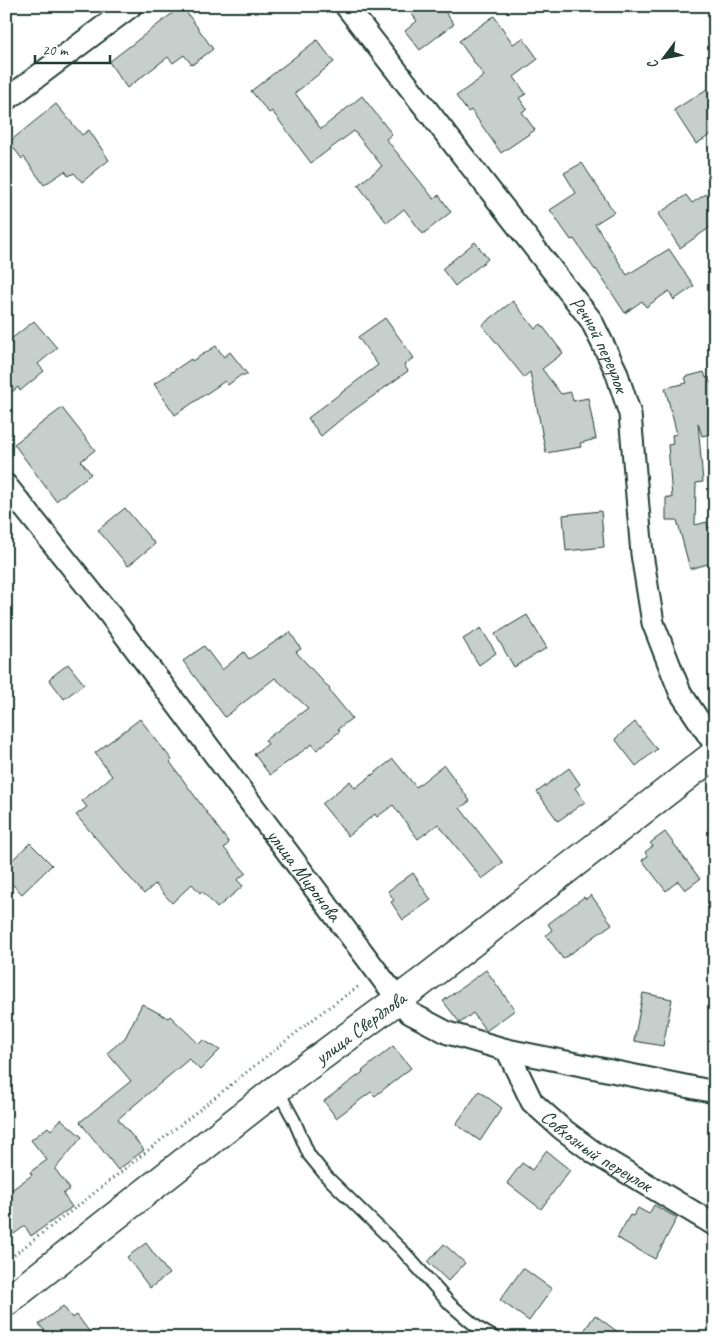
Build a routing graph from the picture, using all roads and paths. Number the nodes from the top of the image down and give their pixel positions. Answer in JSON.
{"nodes":[{"id":1,"x":131,"y":6,"type":"edge"},
{"id":2,"x":346,"y":6,"type":"edge"},
{"id":3,"x":6,"y":100,"type":"edge"},
{"id":4,"x":6,"y":485,"type":"edge"},
{"id":5,"x":715,"y":745,"type":"edge"},
{"id":6,"x":715,"y":754,"type":"edge"},
{"id":7,"x":364,"y":982,"type":"dead end"},
{"id":8,"x":399,"y":999,"type":"junction"},
{"id":9,"x":507,"y":1050,"type":"junction"},
{"id":10,"x":277,"y":1089,"type":"junction"},
{"id":11,"x":715,"y":1092,"type":"edge"},
{"id":12,"x":715,"y":1225,"type":"edge"},
{"id":13,"x":6,"y":1260,"type":"edge"},
{"id":14,"x":6,"y":1302,"type":"edge"},
{"id":15,"x":495,"y":1338,"type":"edge"}],
"edges":[{"from":1,"to":3,"type":"street"},
{"from":2,"to":5,"type":"street","name":"Речной переулок"},
{"from":4,"to":8,"type":"street","name":"улица Миронова"},
{"from":6,"to":8,"type":"street","name":"улица Свердлова"},
{"from":7,"to":13,"type":"path"},
{"from":8,"to":9,"type":"street","name":"улица Миронова"},
{"from":8,"to":10,"type":"street","name":"улица Свердлова"},
{"from":9,"to":11,"type":"street","name":"улица Миронова"},
{"from":9,"to":12,"type":"street","name":"Совхозный переулок"},
{"from":10,"to":14,"type":"street","name":"улица Свердлова"},
{"from":10,"to":15,"type":"lane"}]}
